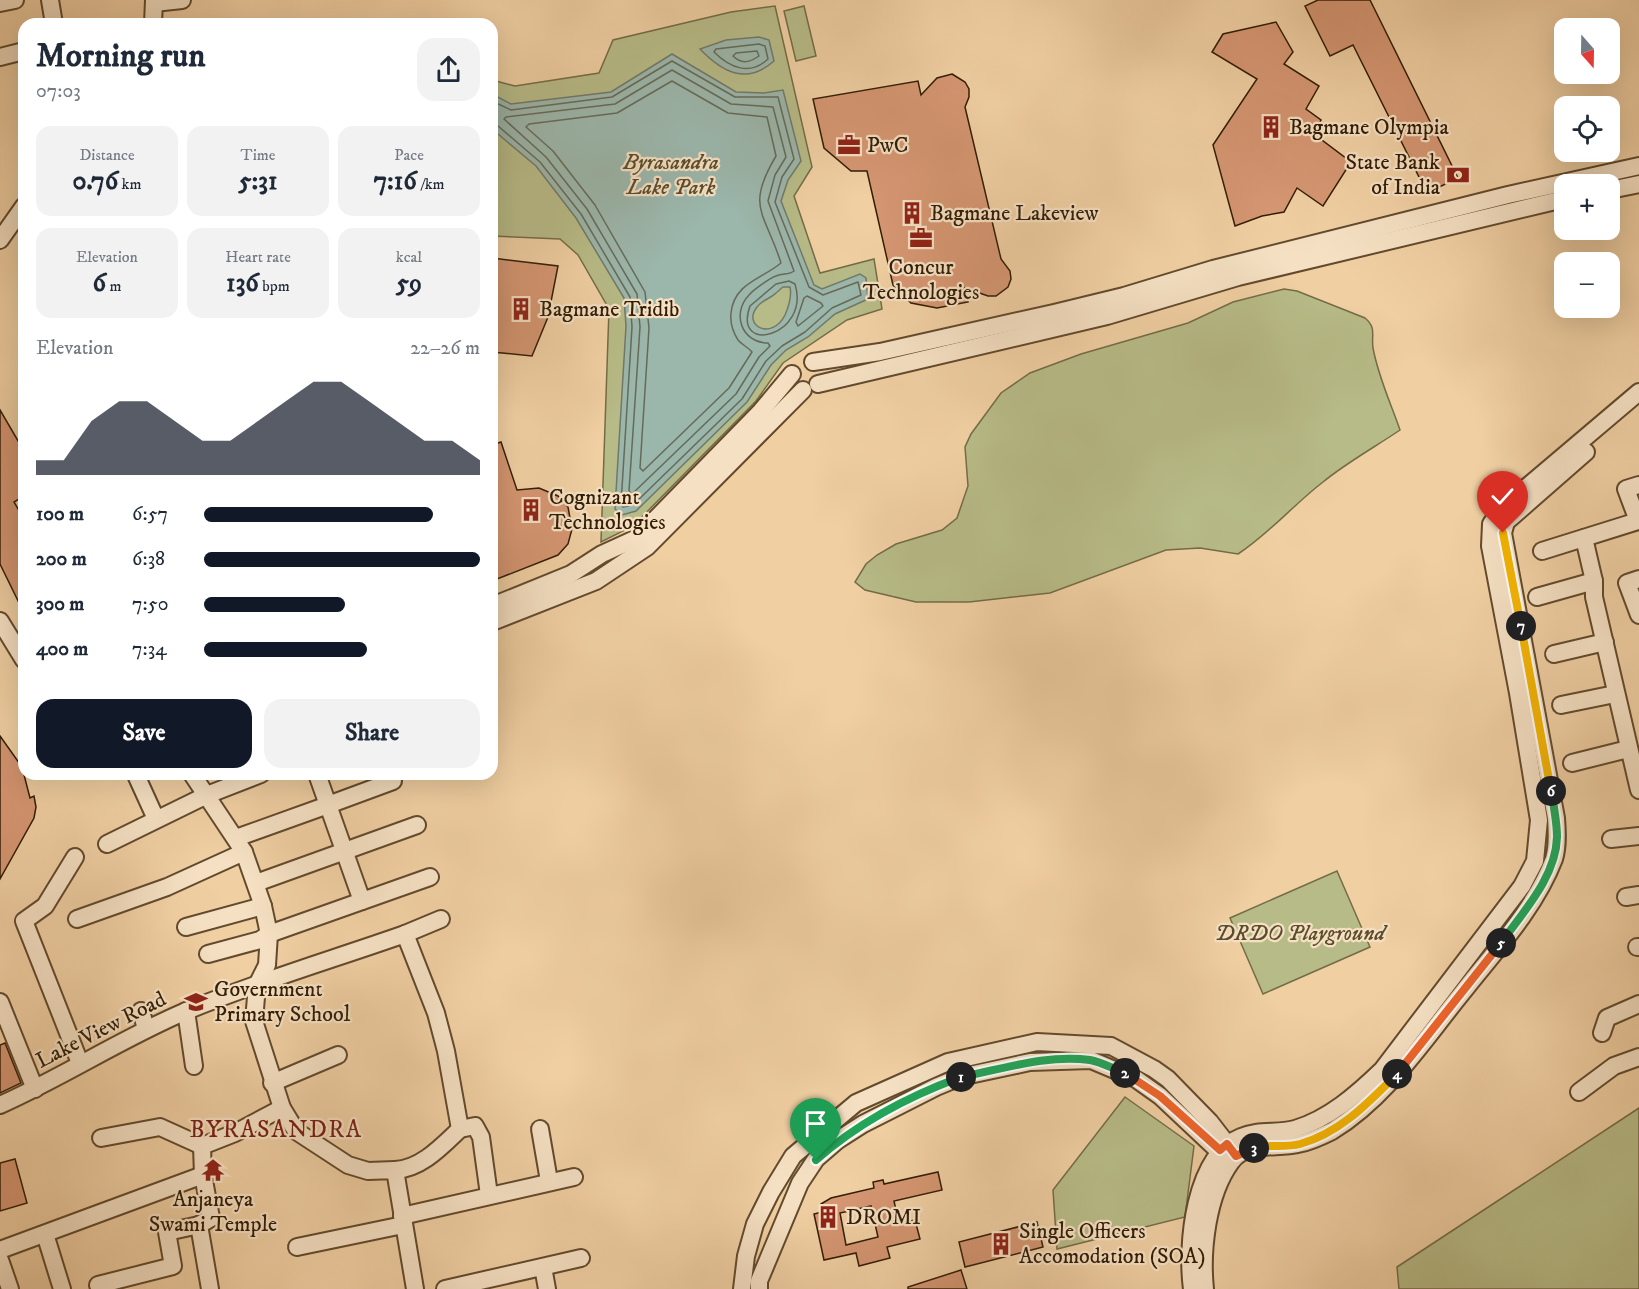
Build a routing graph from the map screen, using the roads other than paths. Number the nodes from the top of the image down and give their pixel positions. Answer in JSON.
{"nodes":[{"id":1,"x":15,"y":0,"type":"edge"},
{"id":2,"x":50,"y":0,"type":"edge"},
{"id":3,"x":182,"y":0,"type":"edge"},
{"id":4,"x":154,"y":1,"type":"edge"},
{"id":5,"x":0,"y":3,"type":"edge"},
{"id":6,"x":53,"y":18,"type":"edge"},
{"id":7,"x":153,"y":18,"type":"edge"},
{"id":8,"x":18,"y":52,"type":"edge"},
{"id":9,"x":0,"y":57,"type":"edge"},
{"id":10,"x":1639,"y":166,"type":"edge"},
{"id":11,"x":1639,"y":184,"type":"edge"},
{"id":12,"x":1620,"y":188,"type":"edge"},
{"id":13,"x":1554,"y":201,"type":"edge"},
{"id":14,"x":18,"y":214,"type":"edge"},
{"id":15,"x":1,"y":235,"type":"edge"},
{"id":16,"x":813,"y":362,"type":"junction"},
{"id":17,"x":792,"y":374,"type":"junction"},
{"id":18,"x":811,"y":387,"type":"junction"},
{"id":19,"x":1639,"y":392,"type":"edge"},
{"id":20,"x":1639,"y":406,"type":"edge"},
{"id":21,"x":1639,"y":485,"type":"edge"},
{"id":22,"x":1533,"y":489,"type":"junction"},
{"id":23,"x":1638,"y":523,"type":"edge"},
{"id":24,"x":1584,"y":538,"type":"junction"},
{"id":25,"x":1542,"y":551,"type":"dead end"},
{"id":26,"x":1639,"y":579,"type":"edge"},
{"id":27,"x":1594,"y":581,"type":"junction"},
{"id":28,"x":1537,"y":597,"type":"dead end"},
{"id":29,"x":498,"y":604,"type":"edge"},
{"id":30,"x":1639,"y":615,"type":"edge"},
{"id":31,"x":498,"y":620,"type":"edge"},
{"id":32,"x":0,"y":621,"type":"edge"},
{"id":33,"x":1605,"y":642,"type":"junction"},
{"id":34,"x":18,"y":650,"type":"edge"},
{"id":35,"x":1554,"y":654,"type":"dead end"},
{"id":36,"x":1615,"y":694,"type":"junction"},
{"id":37,"x":1561,"y":705,"type":"dead end"},
{"id":38,"x":1628,"y":749,"type":"junction"},
{"id":39,"x":1572,"y":763,"type":"dead end"},
{"id":40,"x":138,"y":780,"type":"edge"},
{"id":41,"x":196,"y":780,"type":"edge"},
{"id":42,"x":246,"y":780,"type":"edge"},
{"id":43,"x":318,"y":780,"type":"edge"},
{"id":44,"x":393,"y":781,"type":"dead end"},
{"id":45,"x":1639,"y":790,"type":"edge"},
{"id":46,"x":207,"y":795,"type":"junction"},
{"id":47,"x":327,"y":805,"type":"junction"},
{"id":48,"x":156,"y":819,"type":"junction"},
{"id":49,"x":417,"y":825,"type":"dead end"},
{"id":50,"x":1639,"y":836,"type":"edge"},
{"id":51,"x":1611,"y":839,"type":"dead end"},
{"id":52,"x":107,"y":844,"type":"dead end"},
{"id":53,"x":240,"y":845,"type":"junction"},
{"id":54,"x":344,"y":852,"type":"junction"},
{"id":55,"x":75,"y":857,"type":"dead end"},
{"id":56,"x":430,"y":877,"type":"dead end"},
{"id":57,"x":256,"y":883,"type":"junction"},
{"id":58,"x":362,"y":901,"type":"junction"},
{"id":59,"x":263,"y":906,"type":"junction"},
{"id":60,"x":77,"y":919,"type":"dead end"},
{"id":61,"x":441,"y":919,"type":"dead end"},
{"id":62,"x":186,"y":927,"type":"dead end"},
{"id":63,"x":268,"y":934,"type":"junction"},
{"id":64,"x":405,"y":934,"type":"junction"},
{"id":65,"x":208,"y":954,"type":"dead end"},
{"id":66,"x":257,"y":985,"type":"junction"},
{"id":67,"x":0,"y":1002,"type":"edge"},
{"id":68,"x":1639,"y":1004,"type":"edge"},
{"id":69,"x":141,"y":1011,"type":"dead end"},
{"id":70,"x":186,"y":1011,"type":"junction"},
{"id":71,"x":146,"y":1029,"type":"junction"},
{"id":72,"x":1602,"y":1033,"type":"dead end"},
{"id":73,"x":6,"y":1036,"type":"edge"},
{"id":74,"x":338,"y":1055,"type":"dead end"},
{"id":75,"x":1639,"y":1057,"type":"edge"},
{"id":76,"x":80,"y":1064,"type":"junction"},
{"id":77,"x":194,"y":1066,"type":"dead end"},
{"id":78,"x":272,"y":1083,"type":"junction"},
{"id":79,"x":35,"y":1089,"type":"junction"},
{"id":80,"x":1579,"y":1092,"type":"dead end"},
{"id":81,"x":0,"y":1105,"type":"edge"},
{"id":82,"x":282,"y":1108,"type":"junction"},
{"id":83,"x":540,"y":1129,"type":"dead end"},
{"id":84,"x":460,"y":1130,"type":"junction"},
{"id":85,"x":101,"y":1138,"type":"dead end"},
{"id":86,"x":202,"y":1146,"type":"junction"},
{"id":87,"x":1228,"y":1154,"type":"junction"},
{"id":88,"x":395,"y":1170,"type":"junction"},
{"id":89,"x":203,"y":1176,"type":"junction"},
{"id":90,"x":574,"y":1177,"type":"dead end"},
{"id":91,"x":549,"y":1181,"type":"junction"},
{"id":92,"x":489,"y":1195,"type":"junction"},
{"id":93,"x":403,"y":1221,"type":"junction"},
{"id":94,"x":199,"y":1225,"type":"junction"},
{"id":95,"x":45,"y":1234,"type":"junction"},
{"id":96,"x":297,"y":1247,"type":"dead end"},
{"id":97,"x":0,"y":1250,"type":"edge"},
{"id":98,"x":581,"y":1258,"type":"dead end"},
{"id":99,"x":0,"y":1260,"type":"edge"},
{"id":100,"x":543,"y":1267,"type":"junction"},
{"id":101,"x":98,"y":1285,"type":"dead end"},
{"id":102,"x":485,"y":1285,"type":"edge"},
{"id":103,"x":10,"y":1289,"type":"edge"},
{"id":104,"x":62,"y":1289,"type":"edge"},
{"id":105,"x":210,"y":1289,"type":"edge"},
{"id":106,"x":415,"y":1289,"type":"edge"},
{"id":107,"x":445,"y":1289,"type":"edge"},
{"id":108,"x":547,"y":1289,"type":"edge"},
{"id":109,"x":742,"y":1289,"type":"edge"},
{"id":110,"x":759,"y":1289,"type":"edge"},
{"id":111,"x":1192,"y":1289,"type":"edge"},
{"id":112,"x":1204,"y":1289,"type":"edge"}],
"edges":[{"from":1,"to":5,"type":"street"},
{"from":2,"to":6,"type":"street"},
{"from":3,"to":4,"type":"street"},
{"from":4,"to":7,"type":"street"},
{"from":8,"to":9,"type":"street"},
{"from":10,"to":16,"type":"street"},
{"from":11,"to":12,"type":"street"},
{"from":13,"to":18,"type":"street"},
{"from":14,"to":15,"type":"street"},
{"from":16,"to":17,"type":"street"},
{"from":16,"to":18,"type":"street"},
{"from":17,"to":18,"type":"street"},
{"from":17,"to":29,"type":"street"},
{"from":18,"to":31,"type":"street"},
{"from":19,"to":22,"type":"street"},
{"from":20,"to":22,"type":"street"},
{"from":21,"to":23,"type":"street"},
{"from":22,"to":87,"type":"street"},
{"from":23,"to":24,"type":"street"},
{"from":24,"to":25,"type":"street"},
{"from":24,"to":27,"type":"street"},
{"from":26,"to":30,"type":"street"},
{"from":27,"to":28,"type":"street"},
{"from":27,"to":33,"type":"street"},
{"from":32,"to":34,"type":"street"},
{"from":33,"to":35,"type":"street"},
{"from":33,"to":36,"type":"street"},
{"from":36,"to":37,"type":"street"},
{"from":36,"to":38,"type":"street"},
{"from":38,"to":39,"type":"street"},
{"from":38,"to":45,"type":"street"},
{"from":40,"to":48,"type":"street"},
{"from":41,"to":46,"type":"street"},
{"from":42,"to":46,"type":"street"},
{"from":43,"to":47,"type":"street"},
{"from":44,"to":47,"type":"street"},
{"from":46,"to":48,"type":"street"},
{"from":46,"to":53,"type":"street"},
{"from":47,"to":53,"type":"street"},
{"from":47,"to":54,"type":"street"},
{"from":48,"to":52,"type":"street"},
{"from":49,"to":54,"type":"street"},
{"from":50,"to":51,"type":"street"},
{"from":53,"to":57,"type":"street"},
{"from":53,"to":60,"type":"street"},
{"from":54,"to":57,"type":"street"},
{"from":54,"to":58,"type":"street"},
{"from":55,"to":76,"type":"street"},
{"from":56,"to":58,"type":"street"},
{"from":57,"to":59,"type":"street"},
{"from":58,"to":63,"type":"street"},
{"from":59,"to":62,"type":"street"},
{"from":59,"to":63,"type":"street"},
{"from":61,"to":64,"type":"street","name":"Lake View Road"},
{"from":63,"to":65,"type":"street"},
{"from":63,"to":66,"type":"street"},
{"from":64,"to":66,"type":"street","name":"Lake View Road"},
{"from":64,"to":84,"type":"street"},
{"from":66,"to":70,"type":"street","name":"Lake View Road"},
{"from":66,"to":78,"type":"street"},
{"from":67,"to":73,"type":"street"},
{"from":68,"to":72,"type":"street"},
{"from":69,"to":71,"type":"street"},
{"from":70,"to":71,"type":"street","name":"Lake View Road"},
{"from":70,"to":77,"type":"street"},
{"from":71,"to":76,"type":"street","name":"Lake View Road"},
{"from":73,"to":79,"type":"street"},
{"from":74,"to":78,"type":"street"},
{"from":75,"to":80,"type":"street"},
{"from":76,"to":79,"type":"street","name":"Lake View Road"},
{"from":78,"to":82,"type":"street"},
{"from":79,"to":81,"type":"street","name":"Lake View Road"},
{"from":82,"to":86,"type":"street"},
{"from":82,"to":88,"type":"street"},
{"from":83,"to":91,"type":"street"},
{"from":84,"to":88,"type":"street"},
{"from":84,"to":92,"type":"street"},
{"from":85,"to":86,"type":"street"},
{"from":86,"to":89,"type":"street"},
{"from":87,"to":109,"type":"street"},
{"from":87,"to":110,"type":"street"},
{"from":87,"to":111,"type":"street"},
{"from":87,"to":112,"type":"street"},
{"from":88,"to":93,"type":"street"},
{"from":89,"to":94,"type":"street"},
{"from":89,"to":95,"type":"street"},
{"from":90,"to":91,"type":"street"},
{"from":91,"to":92,"type":"street"},
{"from":92,"to":93,"type":"street"},
{"from":93,"to":96,"type":"street"},
{"from":93,"to":106,"type":"street"},
{"from":94,"to":101,"type":"street"},
{"from":94,"to":105,"type":"street"},
{"from":95,"to":97,"type":"street"},
{"from":95,"to":104,"type":"street"},
{"from":98,"to":100,"type":"street"},
{"from":99,"to":103,"type":"street"},
{"from":100,"to":102,"type":"street"},
{"from":100,"to":108,"type":"street"},
{"from":102,"to":107,"type":"street"}]}
